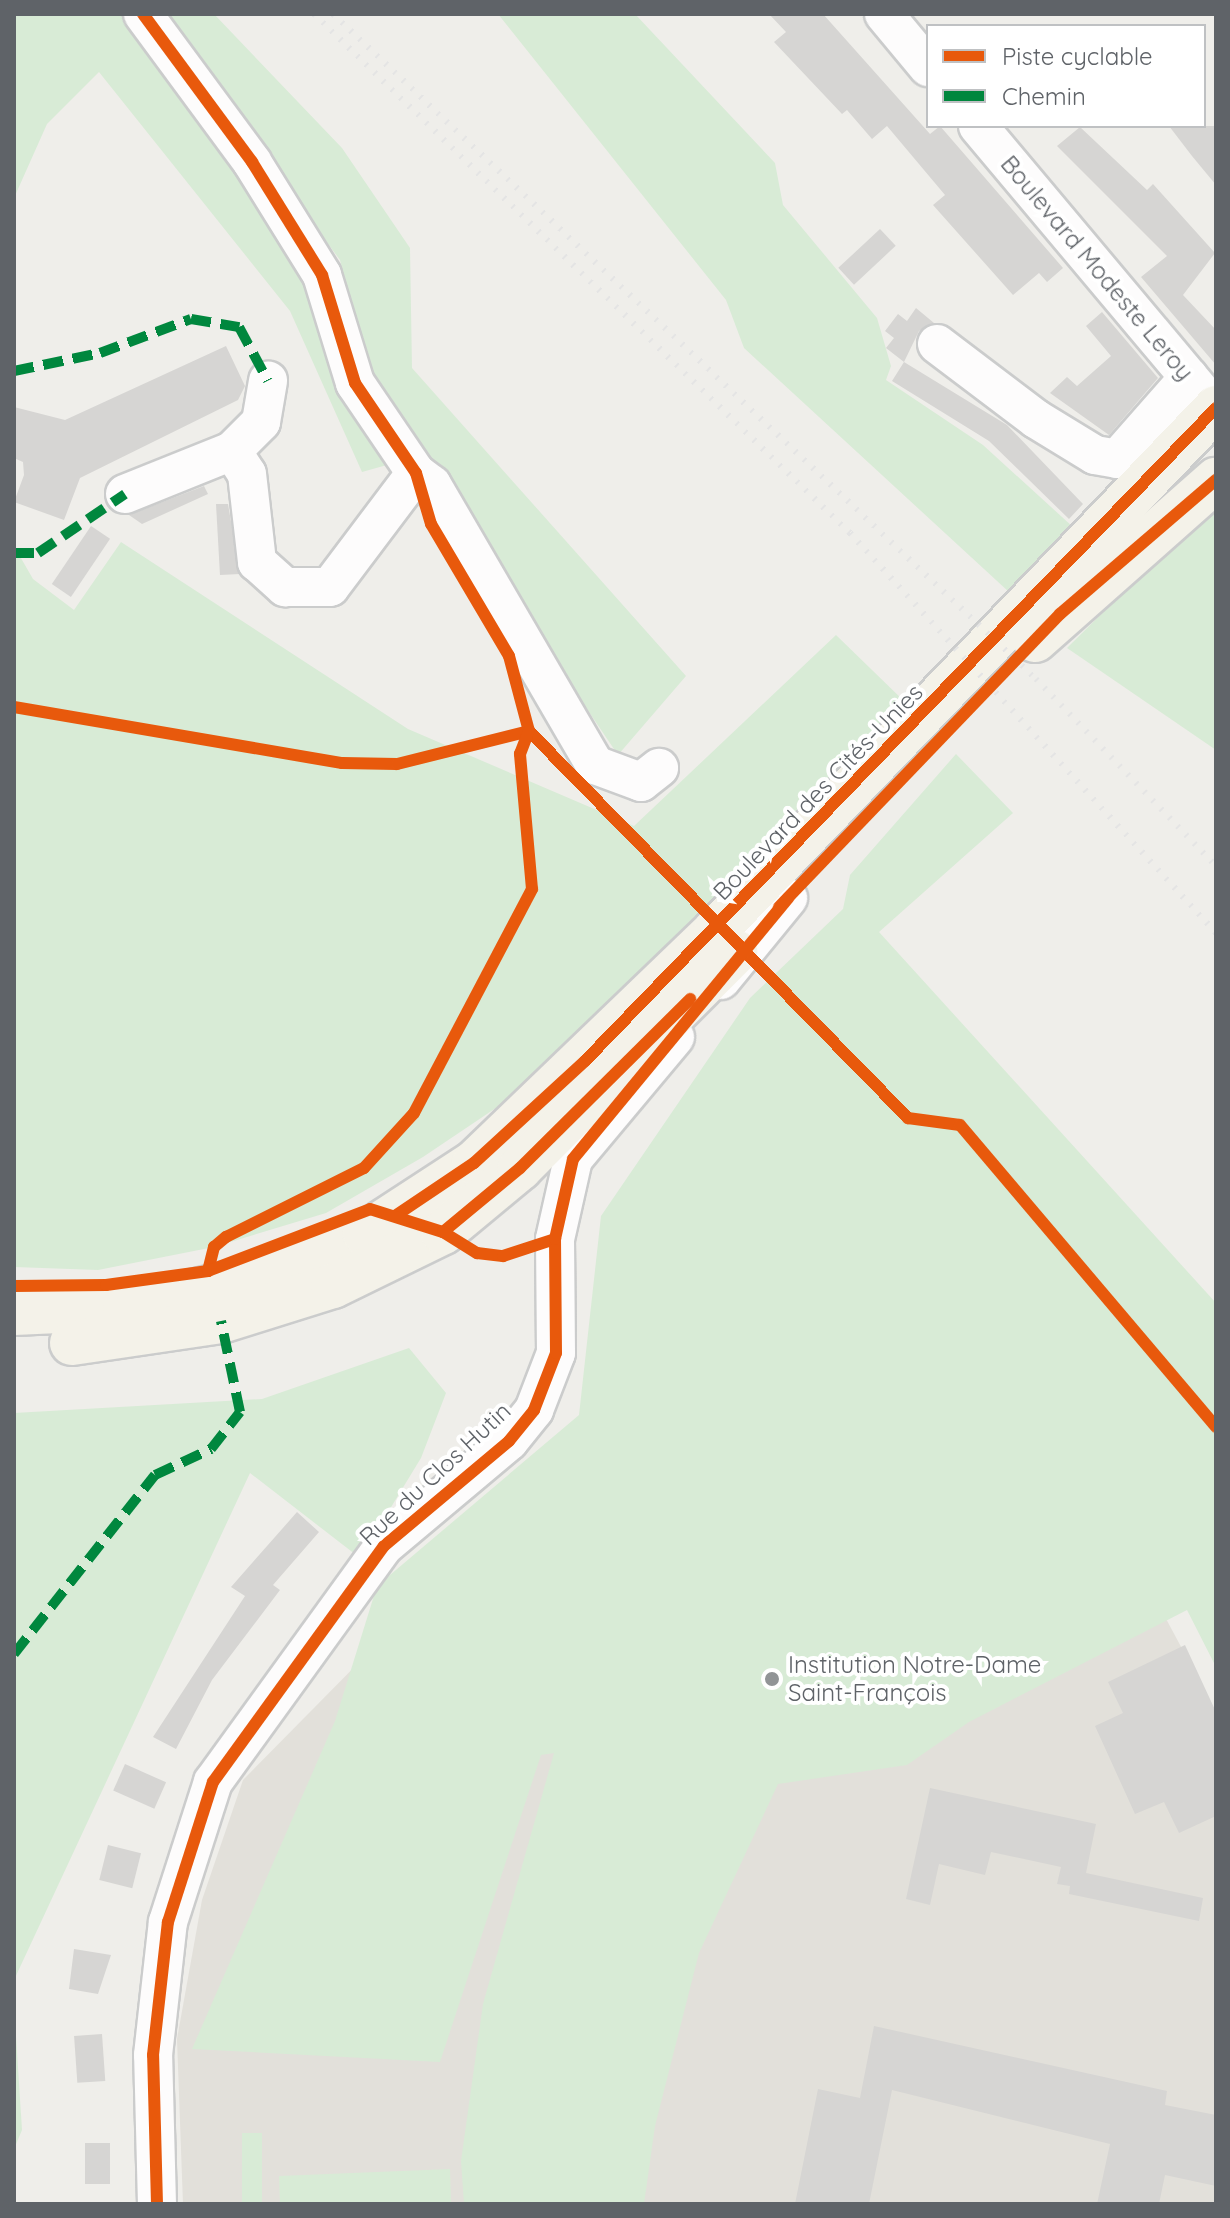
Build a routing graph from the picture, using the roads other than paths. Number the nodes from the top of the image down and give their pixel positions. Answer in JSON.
{"nodes":[{"id":1,"x":143,"y":14,"type":"edge"},
{"id":2,"x":901,"y":20,"type":"edge"},
{"id":3,"x":926,"y":64,"type":"edge"},
{"id":4,"x":980,"y":128,"type":"edge"},
{"id":5,"x":937,"y":344,"type":"dead end"},
{"id":6,"x":268,"y":381,"type":"dead end"},
{"id":7,"x":1209,"y":401,"type":"edge"},
{"id":8,"x":232,"y":451,"type":"junction"},
{"id":9,"x":416,"y":473,"type":"junction"},
{"id":10,"x":1216,"y":480,"type":"edge"},
{"id":11,"x":125,"y":494,"type":"dead end"},
{"id":12,"x":659,"y":768,"type":"dead end"},
{"id":13,"x":788,"y":898,"type":"junction"},
{"id":14,"x":14,"y":1313,"type":"edge"},
{"id":15,"x":14,"y":1342,"type":"edge"},
{"id":16,"x":157,"y":2204,"type":"edge"}],
"edges":[{"from":1,"to":9,"type":"street"},
{"from":2,"to":3,"type":"street"},
{"from":4,"to":7,"type":"street","name":"Boulevard Modeste Leroy"},
{"from":5,"to":7,"type":"street"},
{"from":6,"to":8,"type":"street"},
{"from":7,"to":14,"type":"main road","name":"Boulevard des Cités-Unies"},
{"from":8,"to":9,"type":"street"},
{"from":8,"to":11,"type":"street"},
{"from":9,"to":12,"type":"street"},
{"from":10,"to":13,"type":"main road"},
{"from":13,"to":15,"type":"main road"},
{"from":13,"to":16,"type":"street","name":"Rue du Clos Hutin"}]}
